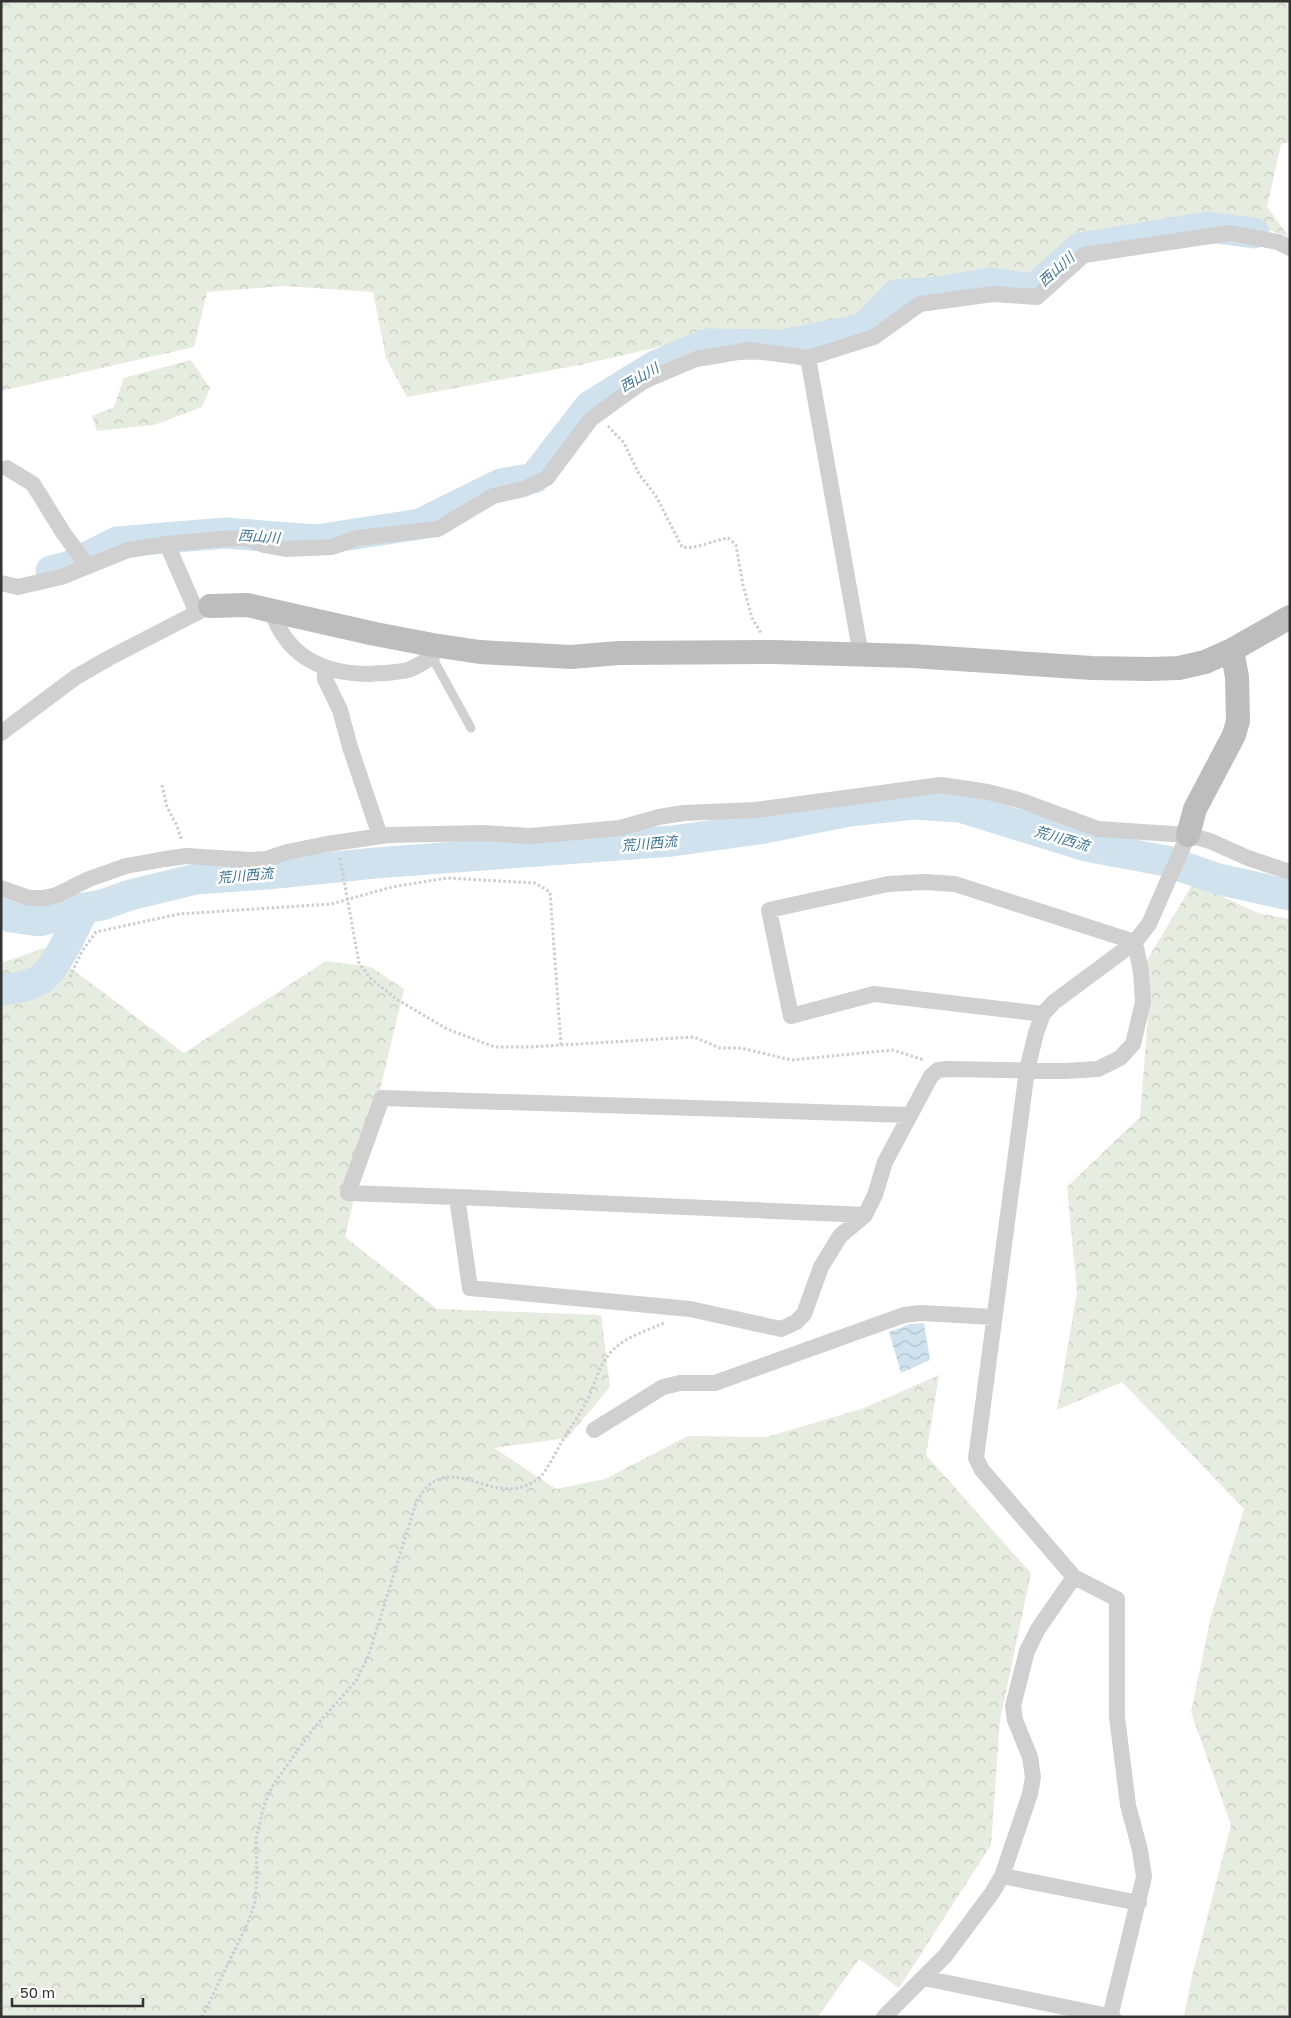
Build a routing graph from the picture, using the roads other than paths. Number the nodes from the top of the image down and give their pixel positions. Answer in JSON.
{"nodes":[{"id":1,"x":1290,"y":248,"type":"edge"},
{"id":2,"x":808,"y":358,"type":"junction"},
{"id":3,"x":7,"y":468,"type":"dead end"},
{"id":4,"x":168,"y":544,"type":"junction"},
{"id":5,"x":88,"y":566,"type":"junction"},
{"id":6,"x":1,"y":583,"type":"edge"},
{"id":7,"x":203,"y":610,"type":"junction"},
{"id":8,"x":271,"y":610,"type":"junction"},
{"id":9,"x":1290,"y":617,"type":"edge"},
{"id":10,"x":1232,"y":650,"type":"junction"},
{"id":11,"x":432,"y":651,"type":"junction"},
{"id":12,"x":861,"y":654,"type":"junction"},
{"id":13,"x":325,"y":668,"type":"junction"},
{"id":14,"x":471,"y":728,"type":"dead end"},
{"id":15,"x":1,"y":733,"type":"edge"},
{"id":16,"x":380,"y":836,"type":"junction"},
{"id":17,"x":1187,"y":837,"type":"junction"},
{"id":18,"x":1290,"y":872,"type":"edge"},
{"id":19,"x":1,"y":888,"type":"edge"},
{"id":20,"x":1135,"y":942,"type":"junction"},
{"id":21,"x":1043,"y":1014,"type":"junction"},
{"id":22,"x":1028,"y":1070,"type":"junction"},
{"id":23,"x":908,"y":1115,"type":"junction"},
{"id":24,"x":457,"y":1197,"type":"junction"},
{"id":25,"x":865,"y":1215,"type":"junction"},
{"id":26,"x":994,"y":1317,"type":"junction"},
{"id":27,"x":594,"y":1430,"type":"dead end"},
{"id":28,"x":1074,"y":1577,"type":"junction"},
{"id":29,"x":1002,"y":1876,"type":"junction"},
{"id":30,"x":1139,"y":1903,"type":"junction"},
{"id":31,"x":924,"y":1978,"type":"junction"},
{"id":32,"x":1111,"y":2016,"type":"edge"},
{"id":33,"x":884,"y":2017,"type":"edge"}],
"edges":[{"from":1,"to":2,"type":"street"},
{"from":2,"to":4,"type":"street"},
{"from":2,"to":12,"type":"street"},
{"from":3,"to":5,"type":"street"},
{"from":4,"to":5,"type":"street"},
{"from":4,"to":7,"type":"street"},
{"from":5,"to":6,"type":"street"},
{"from":7,"to":8,"type":"street"},
{"from":7,"to":15,"type":"street"},
{"from":8,"to":11,"type":"street"},
{"from":8,"to":13,"type":"street"},
{"from":9,"to":10,"type":"street"},
{"from":10,"to":12,"type":"street"},
{"from":10,"to":17,"type":"street"},
{"from":11,"to":12,"type":"street"},
{"from":11,"to":13,"type":"street"},
{"from":11,"to":14,"type":"lane"},
{"from":13,"to":16,"type":"street"},
{"from":16,"to":17,"type":"street"},
{"from":16,"to":19,"type":"street"},
{"from":17,"to":18,"type":"street"},
{"from":17,"to":20,"type":"street"},
{"from":20,"to":21,"type":"street"},
{"from":20,"to":21,"type":"street"},
{"from":20,"to":22,"type":"street"},
{"from":21,"to":22,"type":"street"},
{"from":22,"to":23,"type":"street"},
{"from":22,"to":26,"type":"street"},
{"from":23,"to":24,"type":"street"},
{"from":23,"to":25,"type":"street"},
{"from":24,"to":25,"type":"street"},
{"from":24,"to":25,"type":"street"},
{"from":26,"to":27,"type":"street"},
{"from":26,"to":28,"type":"street"},
{"from":28,"to":29,"type":"street"},
{"from":28,"to":30,"type":"street"},
{"from":29,"to":30,"type":"street"},
{"from":29,"to":31,"type":"street"},
{"from":30,"to":32,"type":"street"},
{"from":31,"to":32,"type":"street"},
{"from":31,"to":33,"type":"street"}]}
